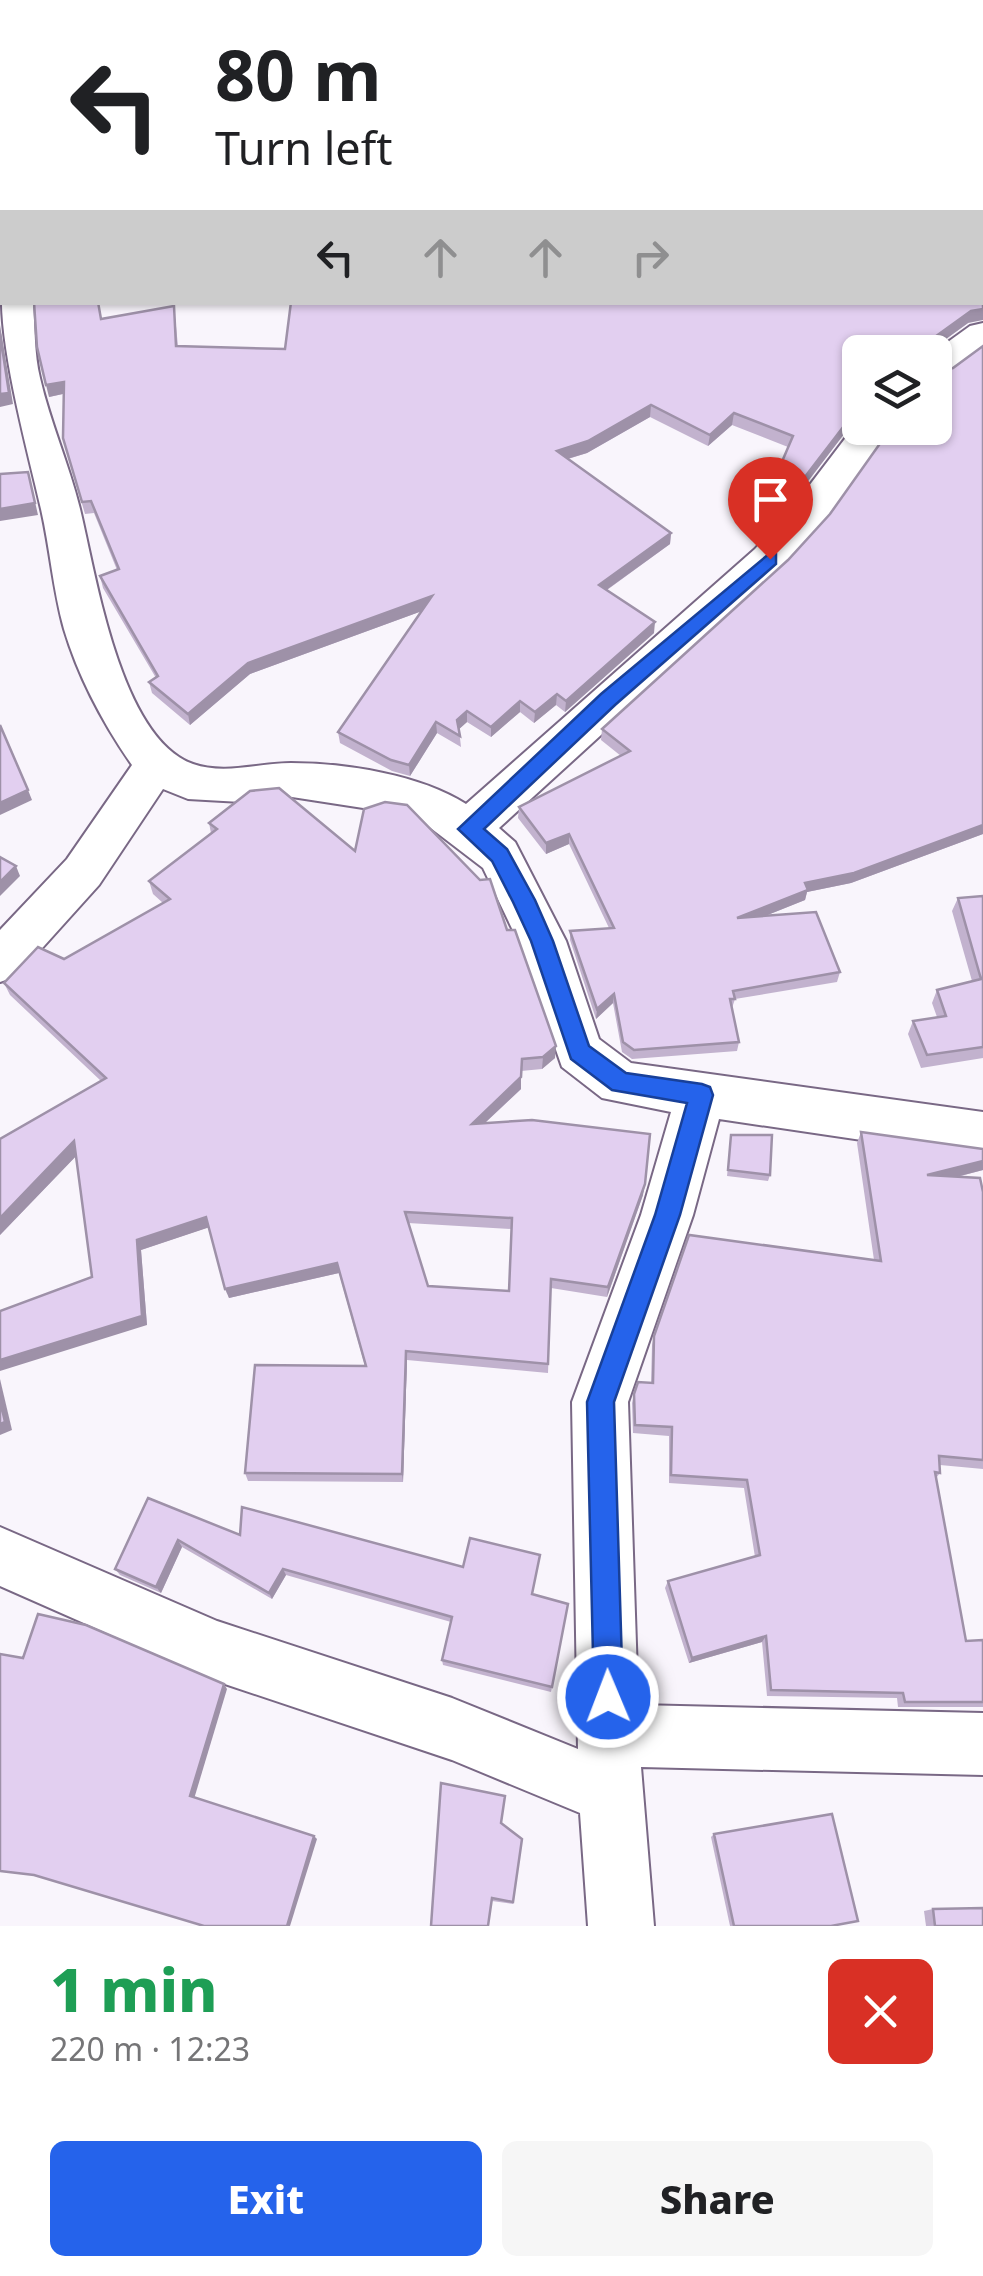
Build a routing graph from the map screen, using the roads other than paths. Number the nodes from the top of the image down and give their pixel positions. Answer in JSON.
{"nodes":[{"id":1,"x":15,"y":305,"type":"edge"},
{"id":2,"x":983,"y":334,"type":"edge"},
{"id":3,"x":952,"y":357,"type":"edge"},
{"id":4,"x":860,"y":445,"type":"edge"},
{"id":5,"x":156,"y":764,"type":"junction"},
{"id":6,"x":469,"y":829,"type":"junction"},
{"id":7,"x":0,"y":962,"type":"edge"},
{"id":8,"x":702,"y":1095,"type":"junction"},
{"id":9,"x":983,"y":1134,"type":"edge"},
{"id":10,"x":0,"y":1556,"type":"edge"},
{"id":11,"x":983,"y":1744,"type":"edge"},
{"id":12,"x":610,"y":1765,"type":"junction"},
{"id":13,"x":621,"y":1926,"type":"edge"}],
"edges":[{"from":1,"to":5,"type":"street"},
{"from":2,"to":3,"type":"street"},
{"from":4,"to":6,"type":"street"},
{"from":5,"to":6,"type":"street"},
{"from":5,"to":7,"type":"street"},
{"from":6,"to":8,"type":"street"},
{"from":8,"to":9,"type":"street"},
{"from":8,"to":12,"type":"street"},
{"from":10,"to":12,"type":"street"},
{"from":11,"to":12,"type":"street"},
{"from":12,"to":13,"type":"street"}]}
